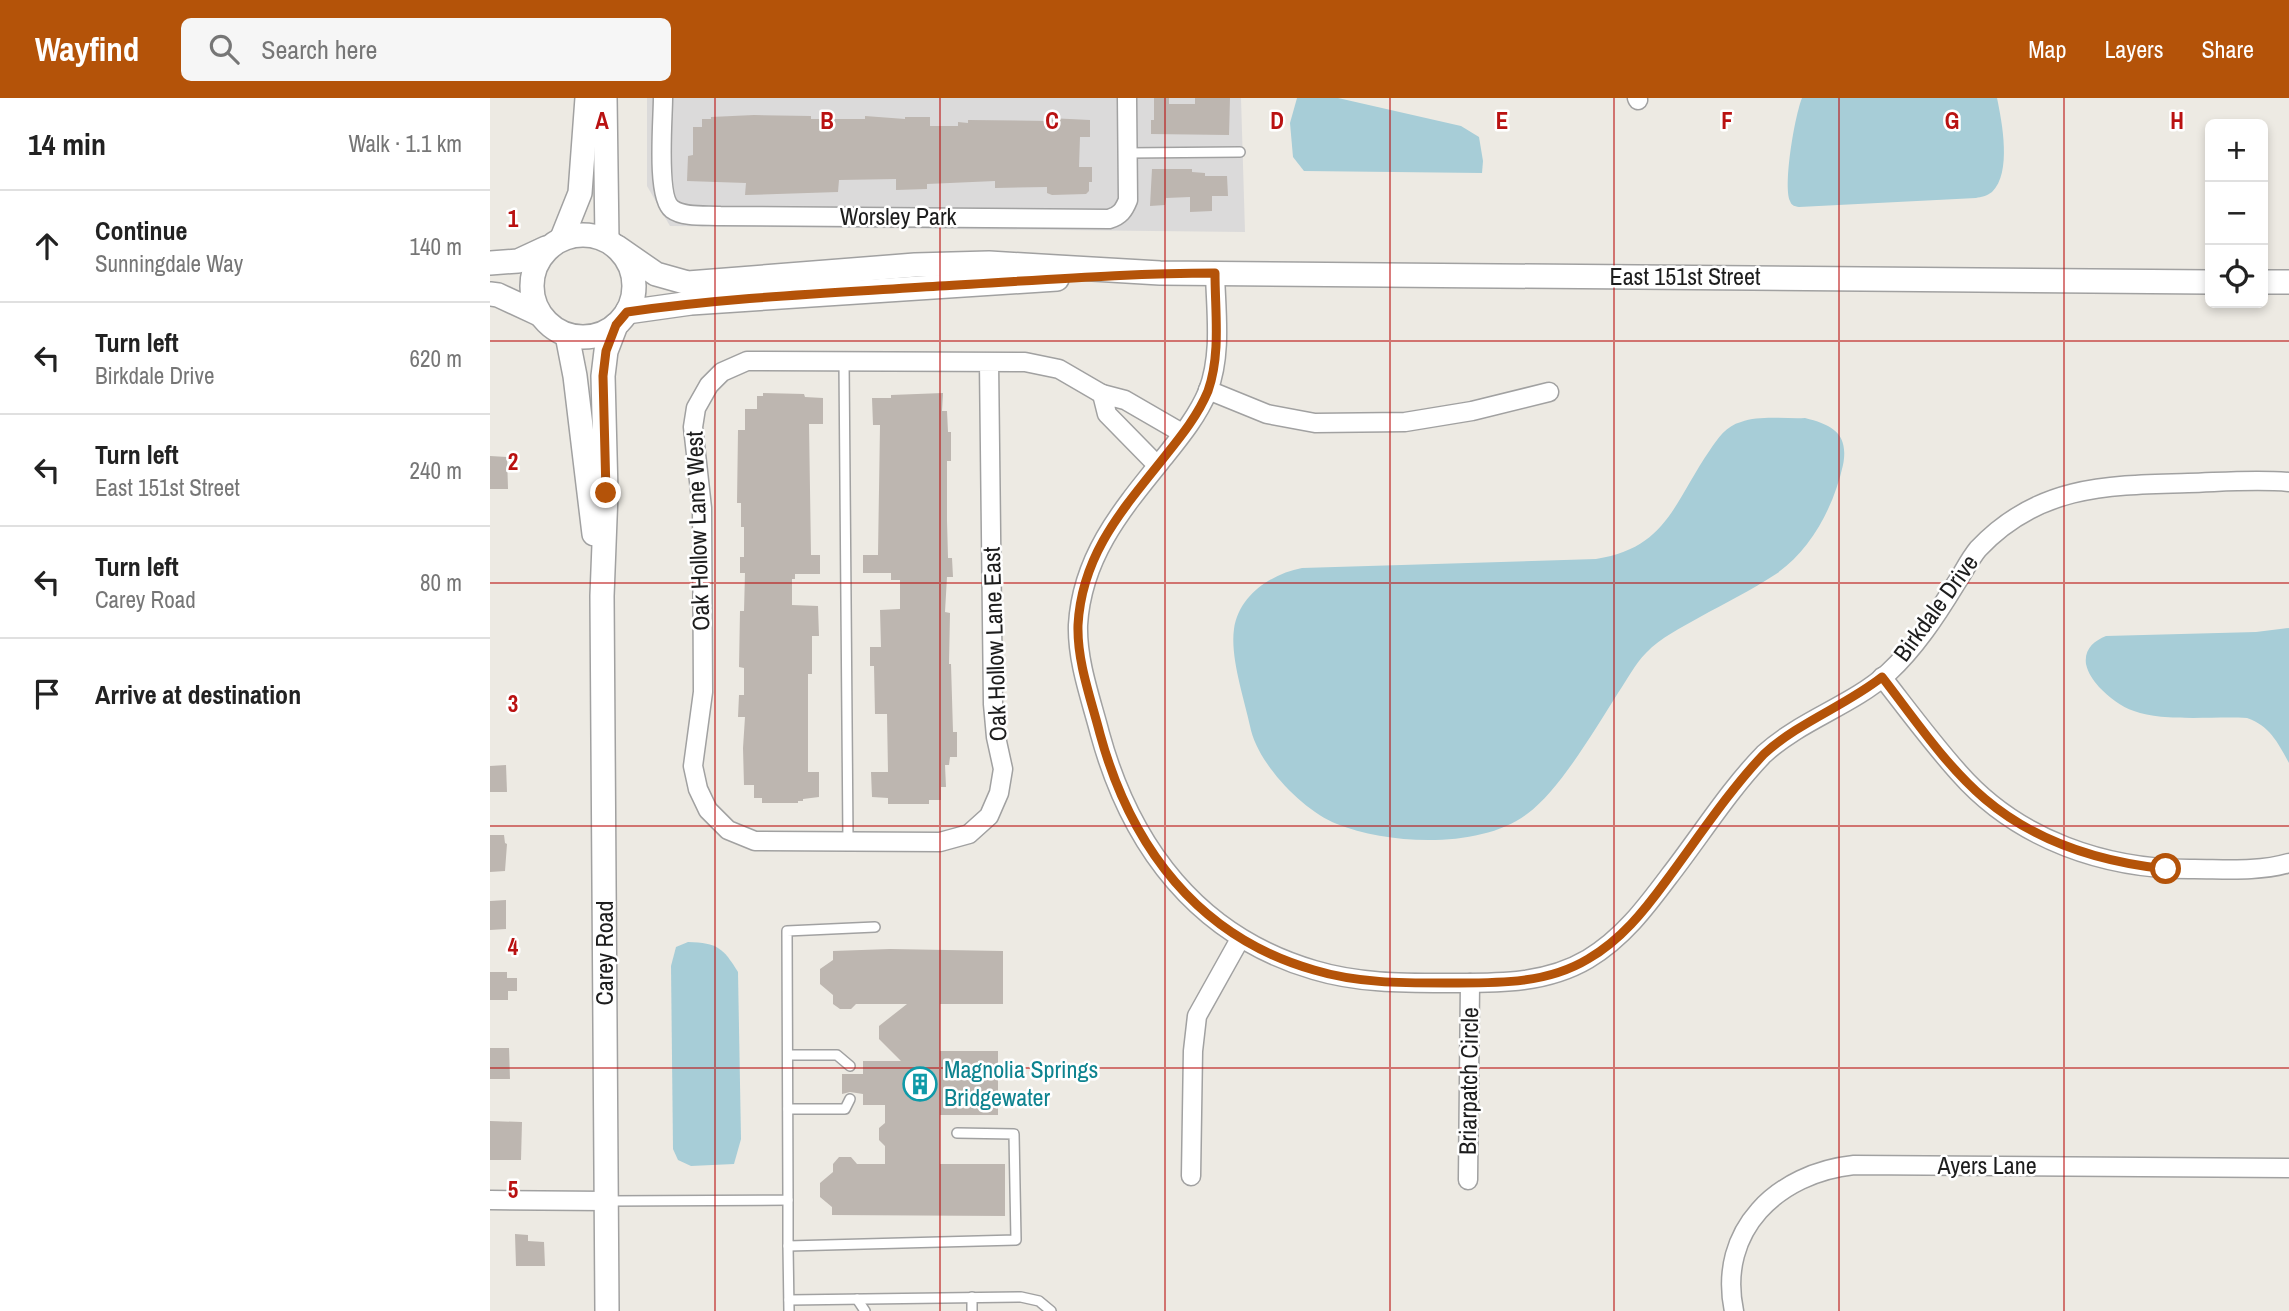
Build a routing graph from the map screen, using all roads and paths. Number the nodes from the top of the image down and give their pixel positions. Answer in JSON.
{"nodes":[{"id":1,"x":587,"y":98,"type":"edge"},
{"id":2,"x":605,"y":98,"type":"edge"},
{"id":3,"x":663,"y":98,"type":"edge"},
{"id":4,"x":1127,"y":98,"type":"edge"},
{"id":5,"x":1240,"y":152,"type":"dead end"},
{"id":6,"x":1127,"y":153,"type":"junction"},
{"id":7,"x":556,"y":242,"type":"junction"},
{"id":8,"x":612,"y":244,"type":"junction"},
{"id":9,"x":490,"y":264,"type":"edge"},
{"id":10,"x":1160,"y":273,"type":"junction"},
{"id":11,"x":1215,"y":273,"type":"junction"},
{"id":12,"x":2205,"y":282,"type":"edge"},
{"id":13,"x":2268,"y":282,"type":"edge"},
{"id":14,"x":2289,"y":282,"type":"edge"},
{"id":15,"x":490,"y":294,"type":"edge"},
{"id":16,"x":539,"y":314,"type":"junction"},
{"id":17,"x":622,"y":319,"type":"junction"},
{"id":18,"x":567,"y":335,"type":"junction"},
{"id":19,"x":844,"y":361,"type":"junction"},
{"id":20,"x":989,"y":362,"type":"junction"},
{"id":21,"x":1208,"y":390,"type":"junction"},
{"id":22,"x":1549,"y":392,"type":"dead end"},
{"id":23,"x":1102,"y":394,"type":"junction"},
{"id":24,"x":1182,"y":433,"type":"junction"},
{"id":25,"x":1157,"y":465,"type":"junction"},
{"id":26,"x":2289,"y":482,"type":"edge"},
{"id":27,"x":602,"y":596,"type":"junction"},
{"id":28,"x":1882,"y":677,"type":"junction"},
{"id":29,"x":848,"y":841,"type":"junction"},
{"id":30,"x":2289,"y":863,"type":"edge"},
{"id":31,"x":875,"y":927,"type":"dead end"},
{"id":32,"x":1240,"y":939,"type":"junction"},
{"id":33,"x":1470,"y":983,"type":"junction"},
{"id":34,"x":789,"y":1055,"type":"junction"},
{"id":35,"x":850,"y":1066,"type":"dead end"},
{"id":36,"x":850,"y":1099,"type":"dead end"},
{"id":37,"x":788,"y":1109,"type":"junction"},
{"id":38,"x":957,"y":1133,"type":"dead end"},
{"id":39,"x":2289,"y":1168,"type":"edge"},
{"id":40,"x":1191,"y":1176,"type":"dead end"},
{"id":41,"x":1468,"y":1180,"type":"dead end"},
{"id":42,"x":490,"y":1200,"type":"edge"},
{"id":43,"x":788,"y":1200,"type":"junction"},
{"id":44,"x":607,"y":1201,"type":"junction"},
{"id":45,"x":788,"y":1245,"type":"junction"},
{"id":46,"x":972,"y":1297,"type":"junction"},
{"id":47,"x":857,"y":1299,"type":"junction"},
{"id":48,"x":789,"y":1300,"type":"junction"},
{"id":49,"x":607,"y":1311,"type":"edge"},
{"id":50,"x":789,"y":1311,"type":"edge"},
{"id":51,"x":865,"y":1311,"type":"edge"},
{"id":52,"x":972,"y":1311,"type":"edge"},
{"id":53,"x":1051,"y":1311,"type":"edge"},
{"id":54,"x":1734,"y":1311,"type":"edge"}],
"edges":[{"from":1,"to":7,"type":"street"},
{"from":2,"to":8,"type":"street"},
{"from":3,"to":6,"type":"street","name":"Worsley Park"},
{"from":4,"to":6,"type":"street","name":"Worsley Park"},
{"from":5,"to":6,"type":"lane"},
{"from":7,"to":8,"type":"street"},
{"from":7,"to":9,"type":"street"},
{"from":7,"to":16,"type":"street"},
{"from":8,"to":10,"type":"street","name":"East 151st Street"},
{"from":8,"to":17,"type":"street"},
{"from":10,"to":11,"type":"street","name":"East 151st Street"},
{"from":10,"to":17,"type":"street","name":"East 151st Street"},
{"from":11,"to":12,"type":"street","name":"East 151st Street"},
{"from":11,"to":21,"type":"street","name":"Birkdale Drive"},
{"from":13,"to":14,"type":"street"},
{"from":15,"to":16,"type":"street"},
{"from":16,"to":18,"type":"street"},
{"from":17,"to":18,"type":"street"},
{"from":17,"to":27,"type":"street","name":"Carey Road"},
{"from":18,"to":27,"type":"street","name":"Carey Road"},
{"from":19,"to":20,"type":"street","name":"Oak Hollow Lane West"},
{"from":19,"to":29,"type":"lane"},
{"from":19,"to":29,"type":"street","name":"Oak Hollow Lane West"},
{"from":20,"to":23,"type":"street","name":"Oak Hollow Lane West"},
{"from":20,"to":29,"type":"street","name":"Oak Hollow Lane East"},
{"from":21,"to":22,"type":"street"},
{"from":21,"to":24,"type":"street","name":"Birkdale Drive"},
{"from":23,"to":24,"type":"street","name":"Oak Hollow Lane West"},
{"from":23,"to":25,"type":"street"},
{"from":24,"to":25,"type":"street","name":"Birkdale Drive"},
{"from":25,"to":32,"type":"street","name":"Birkdale Drive"},
{"from":26,"to":28,"type":"street","name":"Birkdale Drive"},
{"from":27,"to":44,"type":"street","name":"Carey Road"},
{"from":28,"to":30,"type":"street"},
{"from":28,"to":33,"type":"street","name":"Birkdale Drive"},
{"from":31,"to":34,"type":"lane"},
{"from":32,"to":33,"type":"street","name":"Birkdale Drive"},
{"from":32,"to":40,"type":"street"},
{"from":33,"to":41,"type":"street","name":"Briarpatch Circle"},
{"from":34,"to":35,"type":"lane"},
{"from":34,"to":37,"type":"lane"},
{"from":36,"to":37,"type":"lane"},
{"from":37,"to":43,"type":"lane"},
{"from":38,"to":45,"type":"lane"},
{"from":39,"to":54,"type":"street","name":"Ayers Lane"},
{"from":42,"to":44,"type":"street"},
{"from":43,"to":44,"type":"lane"},
{"from":43,"to":45,"type":"lane"},
{"from":44,"to":49,"type":"street","name":"Carey Road"},
{"from":45,"to":48,"type":"lane"},
{"from":46,"to":47,"type":"lane"},
{"from":46,"to":52,"type":"lane"},
{"from":46,"to":53,"type":"lane"},
{"from":47,"to":48,"type":"lane"},
{"from":47,"to":51,"type":"lane"},
{"from":48,"to":50,"type":"lane"}]}
